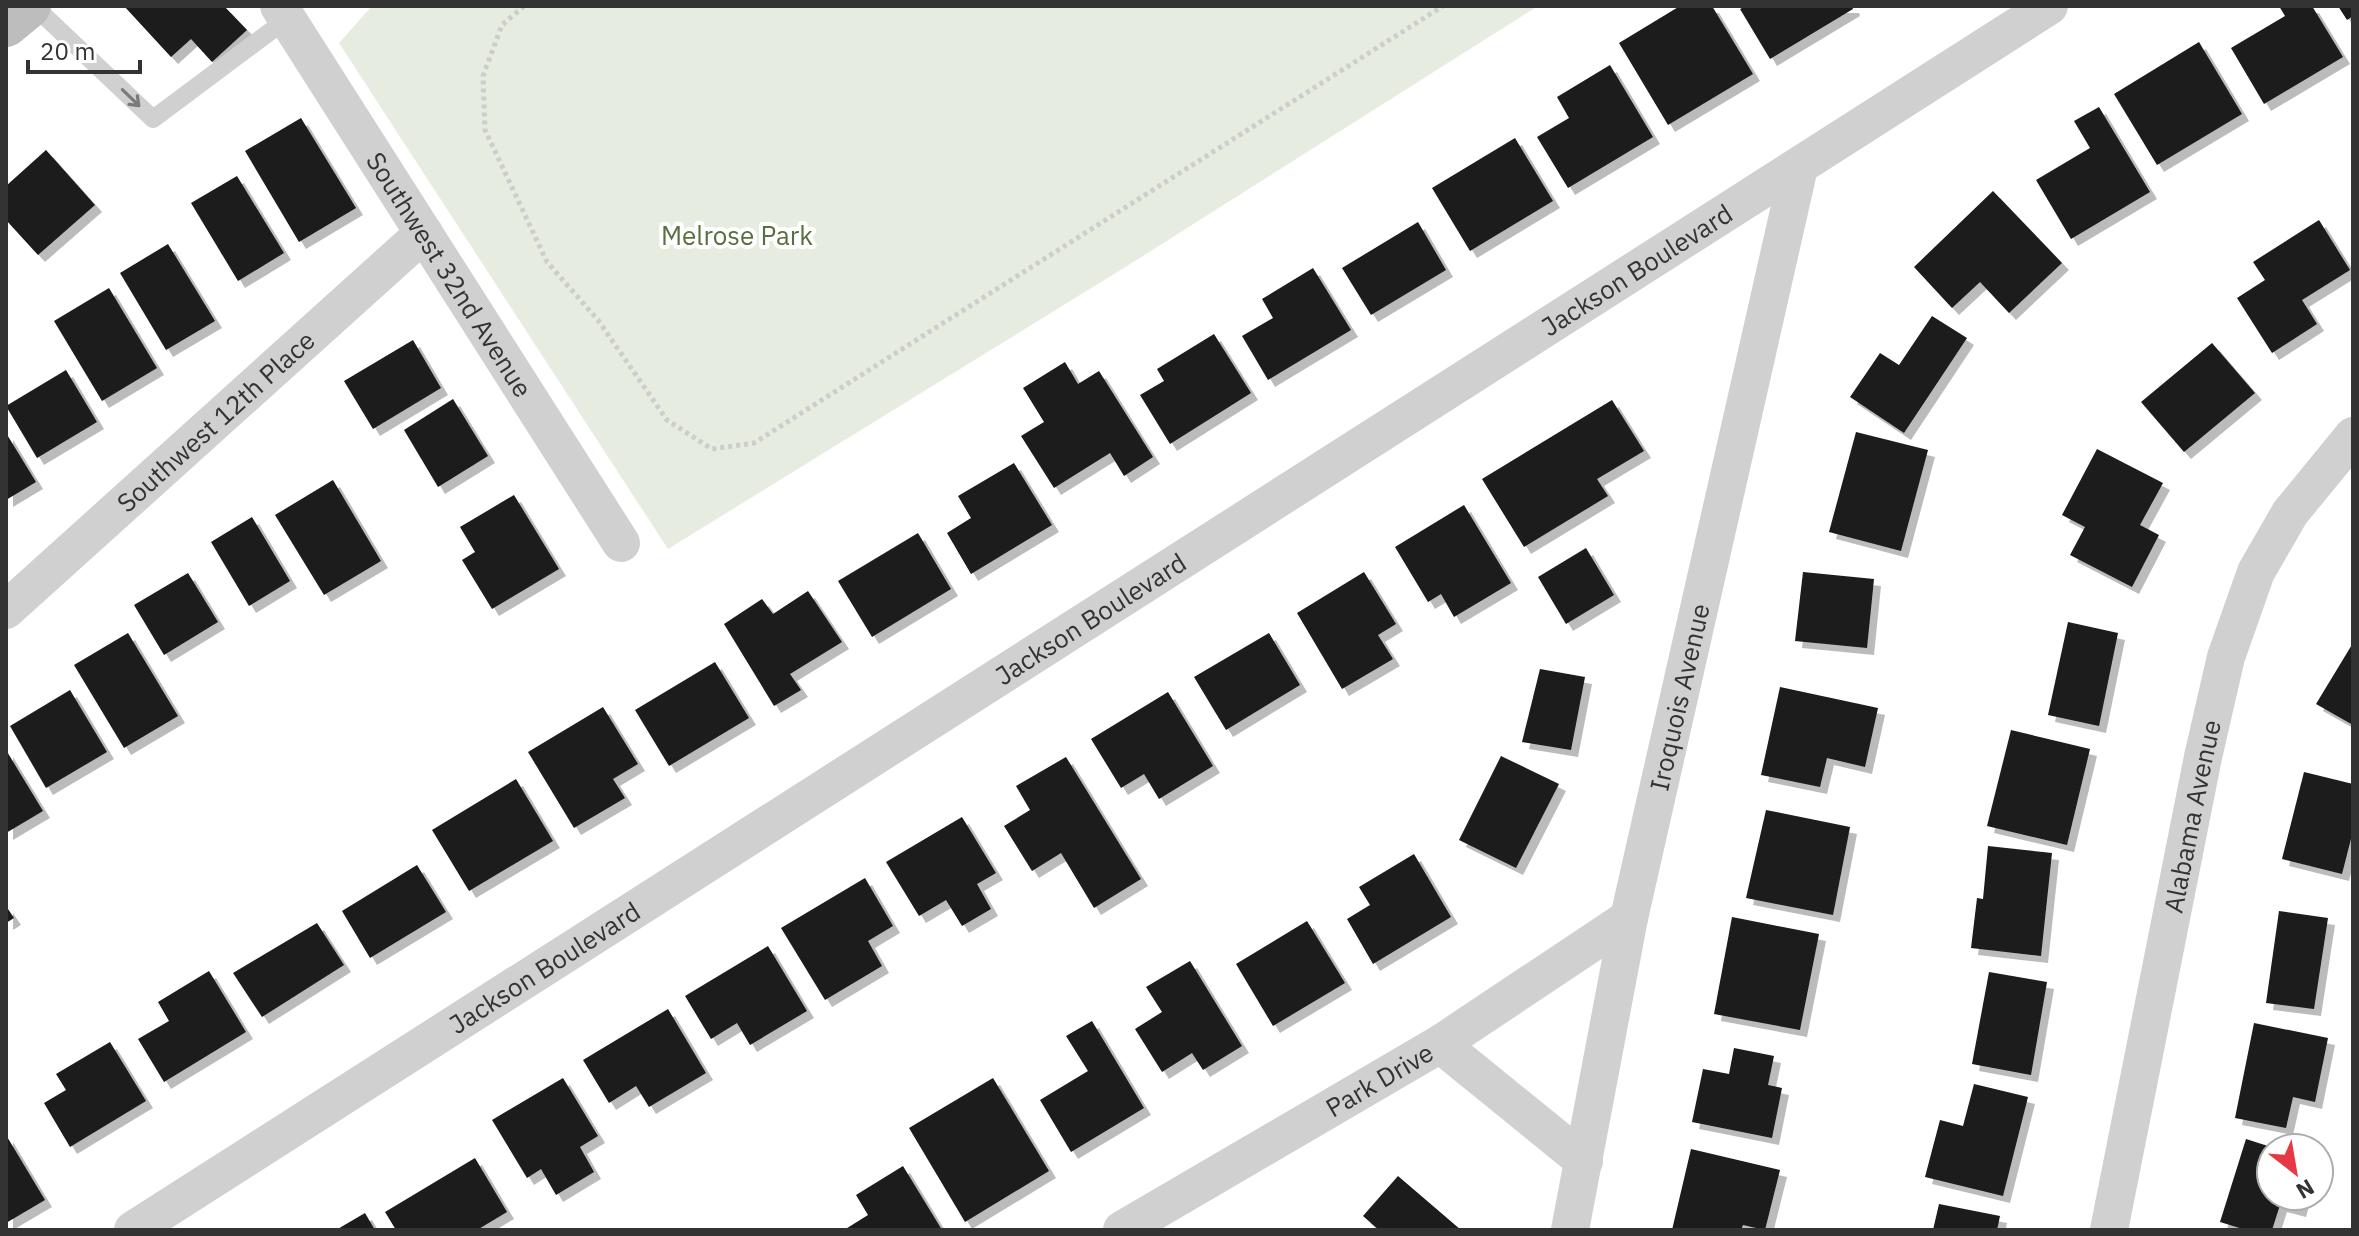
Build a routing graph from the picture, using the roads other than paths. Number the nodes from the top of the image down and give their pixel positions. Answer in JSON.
{"nodes":[{"id":1,"x":32,"y":6,"type":"edge"},
{"id":2,"x":2049,"y":6,"type":"edge"},
{"id":3,"x":283,"y":12,"type":"edge"},
{"id":4,"x":6,"y":25,"type":"edge"},
{"id":5,"x":1799,"y":167,"type":"junction"},
{"id":6,"x":424,"y":233,"type":"junction"},
{"id":7,"x":2353,"y":436,"type":"edge"},
{"id":8,"x":621,"y":543,"type":"dead end"},
{"id":9,"x":6,"y":610,"type":"edge"},
{"id":10,"x":1629,"y":918,"type":"junction"},
{"id":11,"x":1440,"y":1044,"type":"junction"},
{"id":12,"x":1584,"y":1161,"type":"junction"},
{"id":13,"x":133,"y":1230,"type":"edge"},
{"id":14,"x":1122,"y":1230,"type":"edge"},
{"id":15,"x":1570,"y":1230,"type":"edge"},
{"id":16,"x":2109,"y":1230,"type":"edge"}],
"edges":[{"from":1,"to":3,"type":"lane","one_way":true},
{"from":1,"to":4,"type":"main road"},
{"from":2,"to":5,"type":"street","name":"Jackson Boulevard"},
{"from":3,"to":6,"type":"street","name":"Southwest 32nd Avenue"},
{"from":5,"to":10,"type":"street","name":"Iroquois Avenue"},
{"from":5,"to":13,"type":"street","name":"Jackson Boulevard"},
{"from":6,"to":8,"type":"street","name":"Southwest 32nd Avenue"},
{"from":6,"to":9,"type":"street","name":"Southwest 12th Place"},
{"from":7,"to":16,"type":"street","name":"Alabama Avenue"},
{"from":10,"to":11,"type":"street","name":"Park Drive"},
{"from":10,"to":12,"type":"street","name":"Iroquois Avenue"},
{"from":11,"to":12,"type":"street"},
{"from":11,"to":14,"type":"street","name":"Park Drive"},
{"from":12,"to":15,"type":"street","name":"Iroquois Avenue"}]}
